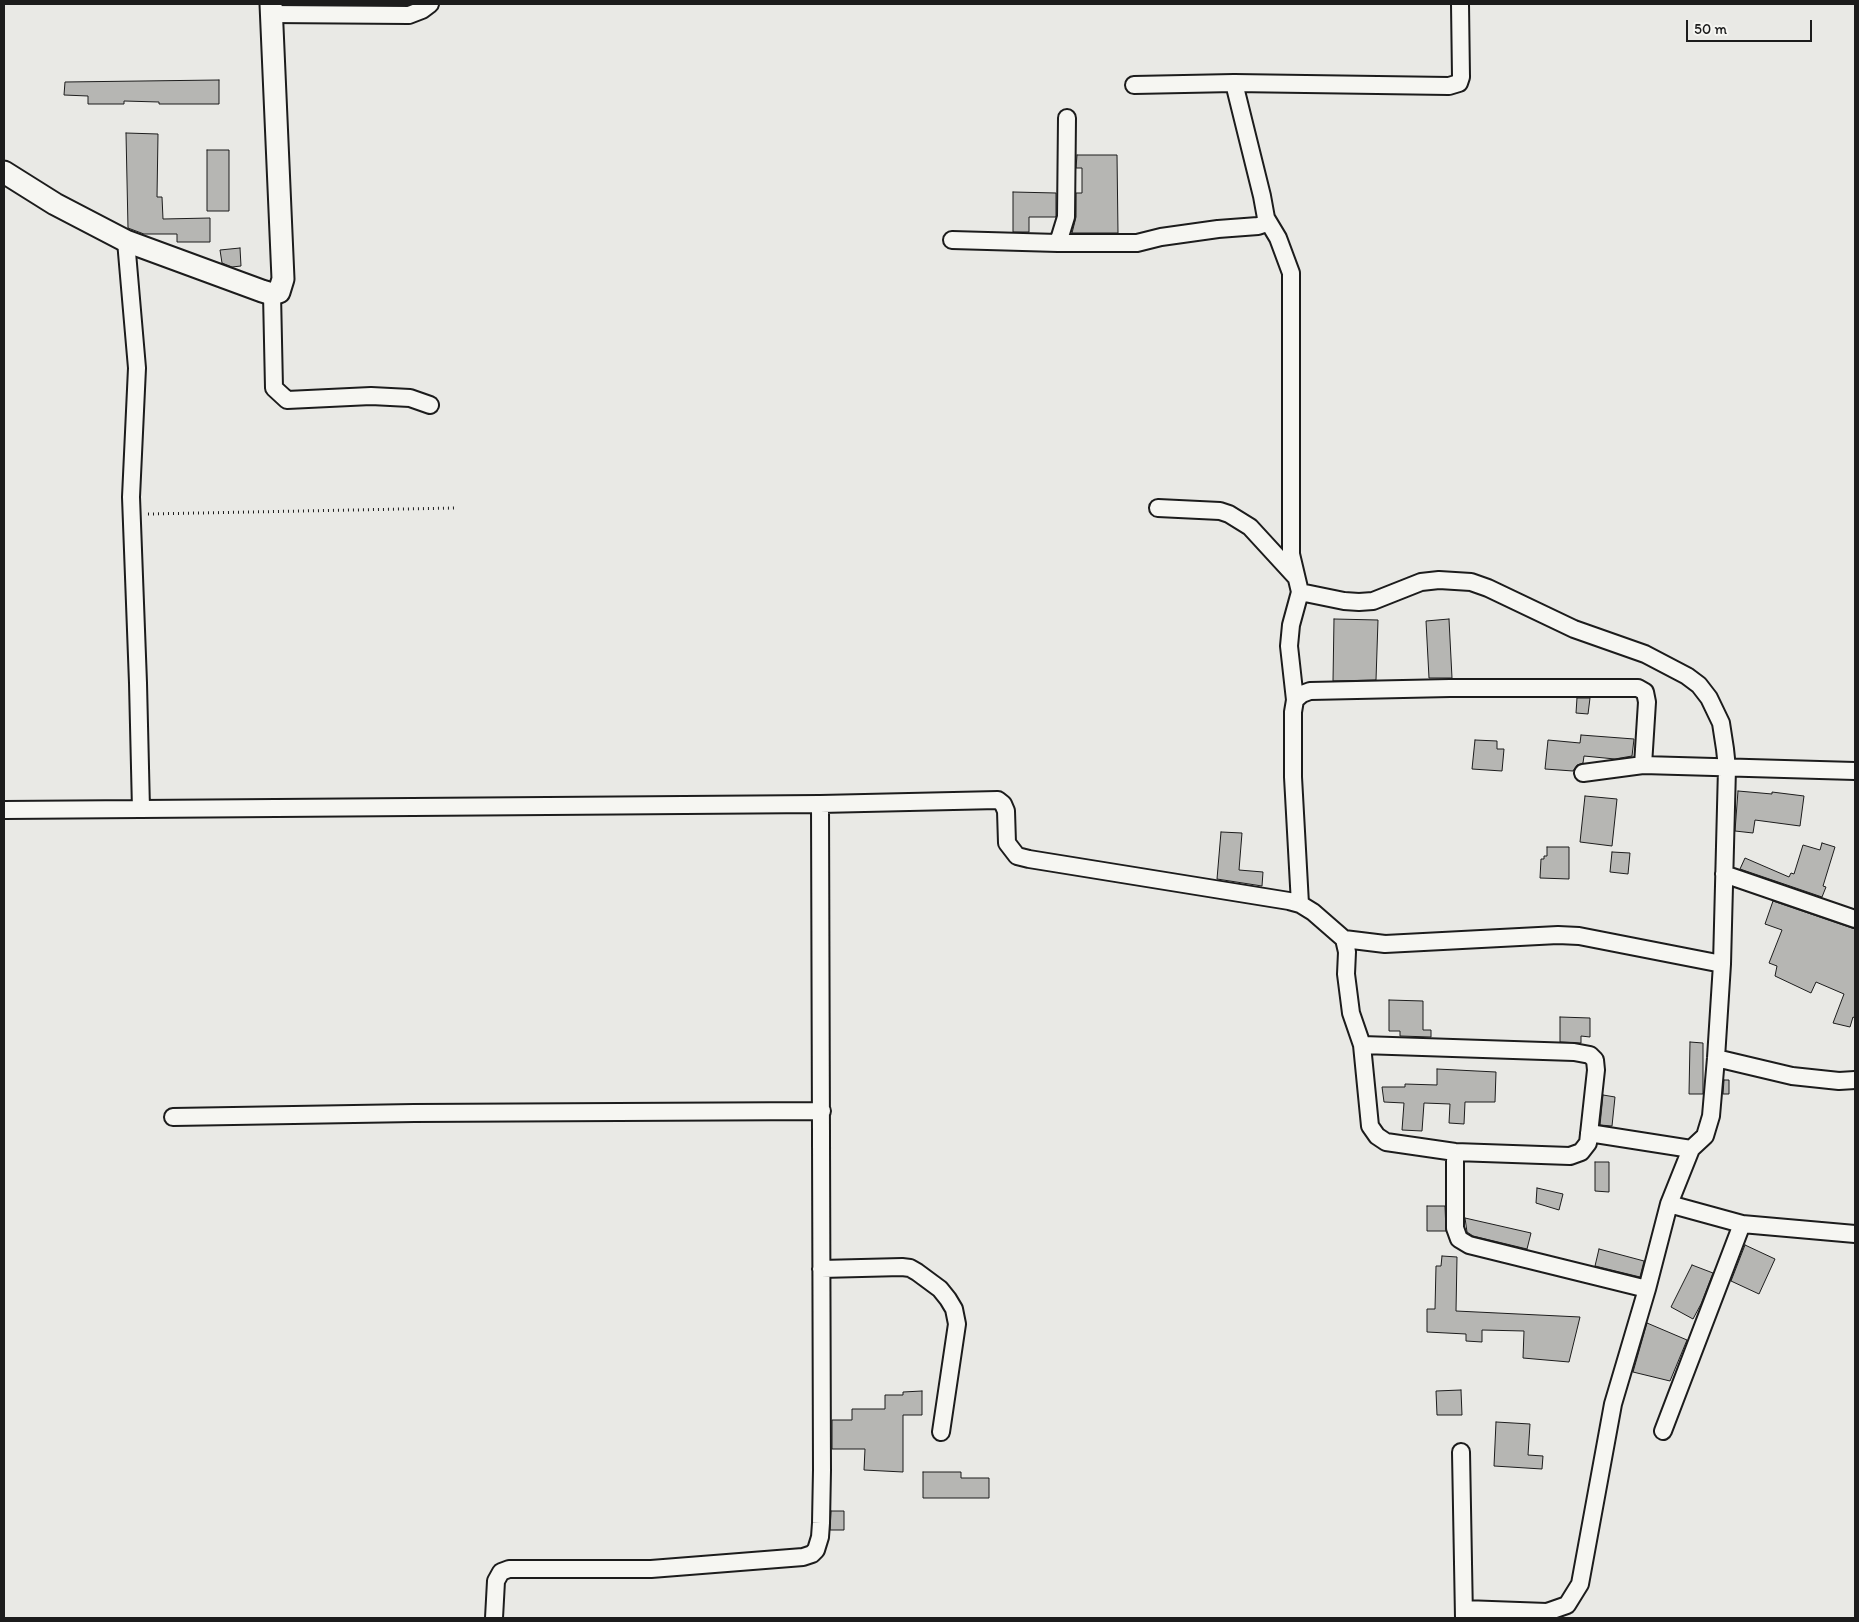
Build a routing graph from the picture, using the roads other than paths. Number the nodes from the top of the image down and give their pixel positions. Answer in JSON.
{"nodes":[{"id":1,"x":430,"y":4,"type":"edge"},
{"id":2,"x":1460,"y":4,"type":"edge"},
{"id":3,"x":270,"y":9,"type":"edge"},
{"id":4,"x":1234,"y":83,"type":"junction"},
{"id":5,"x":1134,"y":85,"type":"dead end"},
{"id":6,"x":1067,"y":118,"type":"dead end"},
{"id":7,"x":4,"y":172,"type":"edge"},
{"id":8,"x":1266,"y":218,"type":"junction"},
{"id":9,"x":952,"y":240,"type":"dead end"},
{"id":10,"x":126,"y":241,"type":"junction"},
{"id":11,"x":1058,"y":243,"type":"junction"},
{"id":12,"x":272,"y":294,"type":"junction"},
{"id":13,"x":430,"y":405,"type":"dead end"},
{"id":14,"x":1158,"y":508,"type":"dead end"},
{"id":15,"x":1295,"y":576,"type":"junction"},
{"id":16,"x":1300,"y":592,"type":"junction"},
{"id":17,"x":1295,"y":700,"type":"junction"},
{"id":18,"x":1643,"y":765,"type":"junction"},
{"id":19,"x":1727,"y":768,"type":"junction"},
{"id":20,"x":1855,"y":771,"type":"edge"},
{"id":21,"x":1583,"y":774,"type":"dead end"},
{"id":22,"x":820,"y":804,"type":"junction"},
{"id":23,"x":141,"y":809,"type":"junction"},
{"id":24,"x":4,"y":810,"type":"edge"},
{"id":25,"x":1724,"y":874,"type":"junction"},
{"id":26,"x":1300,"y":904,"type":"junction"},
{"id":27,"x":1855,"y":919,"type":"edge"},
{"id":28,"x":1344,"y":939,"type":"junction"},
{"id":29,"x":1722,"y":964,"type":"junction"},
{"id":30,"x":1362,"y":1045,"type":"junction"},
{"id":31,"x":1716,"y":1058,"type":"junction"},
{"id":32,"x":1855,"y":1080,"type":"edge"},
{"id":33,"x":822,"y":1111,"type":"junction"},
{"id":34,"x":172,"y":1117,"type":"dead end"},
{"id":35,"x":1589,"y":1133,"type":"junction"},
{"id":36,"x":1691,"y":1149,"type":"junction"},
{"id":37,"x":1455,"y":1152,"type":"junction"},
{"id":38,"x":1669,"y":1204,"type":"junction"},
{"id":39,"x":1742,"y":1224,"type":"junction"},
{"id":40,"x":1855,"y":1234,"type":"edge"},
{"id":41,"x":821,"y":1269,"type":"junction"},
{"id":42,"x":1647,"y":1289,"type":"junction"},
{"id":43,"x":1663,"y":1431,"type":"dead end"},
{"id":44,"x":941,"y":1432,"type":"dead end"},
{"id":45,"x":1460,"y":1452,"type":"dead end"},
{"id":46,"x":1464,"y":1613,"type":"edge"},
{"id":47,"x":494,"y":1618,"type":"edge"}],
"edges":[{"from":1,"to":3,"type":"street"},
{"from":2,"to":4,"type":"street"},
{"from":3,"to":12,"type":"main road"},
{"from":4,"to":5,"type":"street"},
{"from":4,"to":8,"type":"street"},
{"from":6,"to":11,"type":"street"},
{"from":7,"to":10,"type":"main road"},
{"from":8,"to":11,"type":"street"},
{"from":8,"to":15,"type":"street"},
{"from":9,"to":11,"type":"street"},
{"from":10,"to":12,"type":"main road"},
{"from":10,"to":23,"type":"street"},
{"from":12,"to":13,"type":"street"},
{"from":14,"to":15,"type":"street"},
{"from":15,"to":16,"type":"street"},
{"from":16,"to":17,"type":"street"},
{"from":16,"to":19,"type":"street"},
{"from":17,"to":18,"type":"street"},
{"from":17,"to":26,"type":"street"},
{"from":18,"to":19,"type":"street"},
{"from":18,"to":21,"type":"street"},
{"from":19,"to":20,"type":"street"},
{"from":19,"to":25,"type":"street"},
{"from":22,"to":23,"type":"street"},
{"from":22,"to":26,"type":"street"},
{"from":22,"to":33,"type":"street"},
{"from":23,"to":24,"type":"street"},
{"from":25,"to":27,"type":"street"},
{"from":25,"to":29,"type":"street"},
{"from":26,"to":28,"type":"street"},
{"from":28,"to":29,"type":"street"},
{"from":28,"to":30,"type":"street"},
{"from":29,"to":31,"type":"street"},
{"from":30,"to":35,"type":"street"},
{"from":30,"to":37,"type":"street"},
{"from":31,"to":32,"type":"street"},
{"from":31,"to":36,"type":"street"},
{"from":33,"to":34,"type":"street"},
{"from":33,"to":41,"type":"street"},
{"from":35,"to":36,"type":"street"},
{"from":35,"to":37,"type":"street"},
{"from":36,"to":38,"type":"street"},
{"from":37,"to":42,"type":"street"},
{"from":38,"to":39,"type":"street"},
{"from":38,"to":42,"type":"street"},
{"from":39,"to":40,"type":"street"},
{"from":39,"to":43,"type":"street"},
{"from":41,"to":44,"type":"street"},
{"from":41,"to":47,"type":"street"},
{"from":42,"to":46,"type":"street"},
{"from":45,"to":46,"type":"street"}]}
